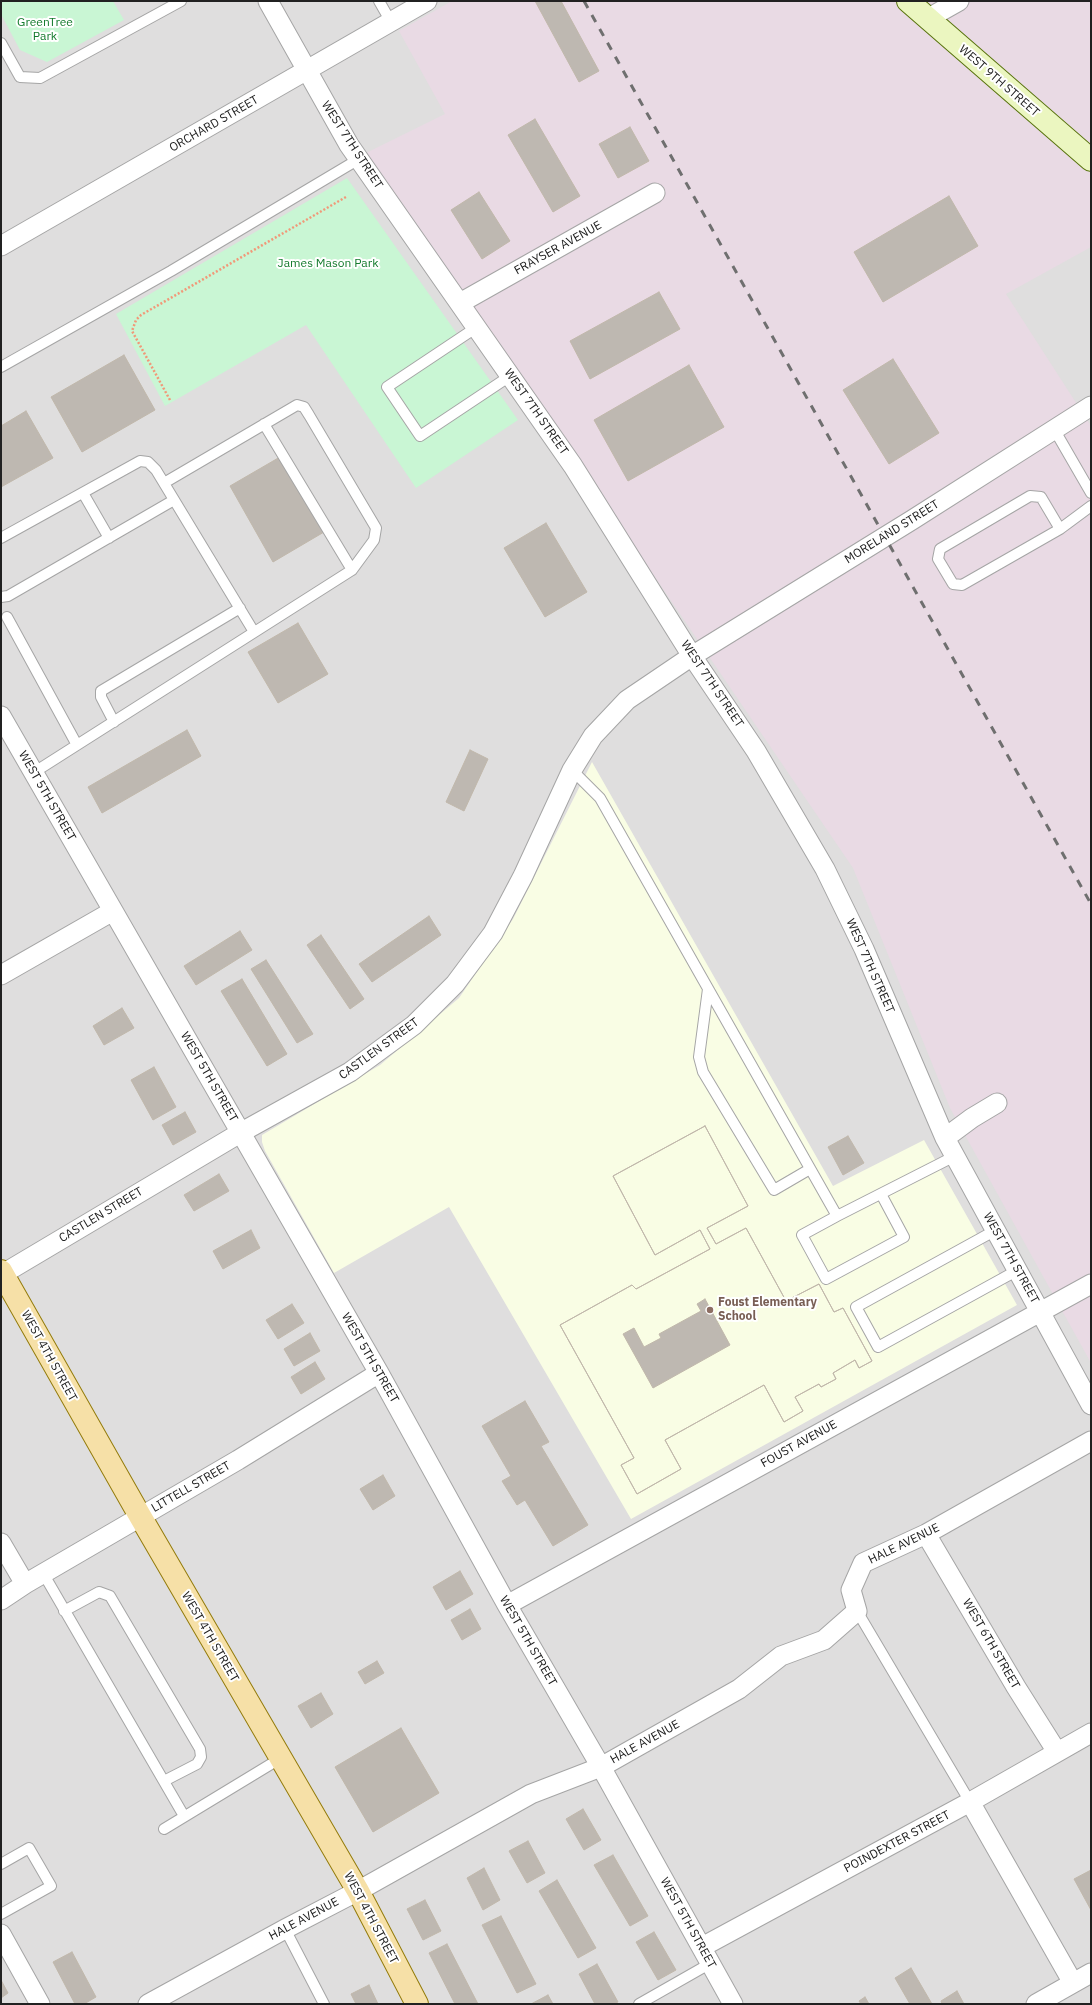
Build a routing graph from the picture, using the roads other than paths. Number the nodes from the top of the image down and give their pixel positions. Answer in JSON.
{"nodes":[{"id":1,"x":181,"y":1,"type":"edge"},
{"id":2,"x":268,"y":1,"type":"edge"},
{"id":3,"x":379,"y":1,"type":"edge"},
{"id":4,"x":427,"y":1,"type":"edge"},
{"id":5,"x":908,"y":1,"type":"edge"},
{"id":6,"x":959,"y":1,"type":"edge"},
{"id":7,"x":927,"y":19,"type":"junction"},
{"id":8,"x":391,"y":22,"type":"junction"},
{"id":9,"x":1,"y":42,"type":"edge"},
{"id":10,"x":306,"y":71,"type":"junction"},
{"id":11,"x":359,"y":159,"type":"junction"},
{"id":12,"x":1091,"y":160,"type":"edge"},
{"id":13,"x":655,"y":193,"type":"dead end"},
{"id":14,"x":1,"y":246,"type":"edge"},
{"id":15,"x":460,"y":303,"type":"junction"},
{"id":16,"x":477,"y":327,"type":"junction"},
{"id":17,"x":1,"y":367,"type":"edge"},
{"id":18,"x":510,"y":376,"type":"junction"},
{"id":19,"x":1091,"y":406,"type":"edge"},
{"id":20,"x":264,"y":424,"type":"junction"},
{"id":21,"x":1054,"y":429,"type":"junction"},
{"id":22,"x":164,"y":483,"type":"junction"},
{"id":23,"x":83,"y":493,"type":"junction"},
{"id":24,"x":1091,"y":493,"type":"edge"},
{"id":25,"x":174,"y":500,"type":"junction"},
{"id":26,"x":1091,"y":506,"type":"edge"},
{"id":27,"x":1060,"y":529,"type":"junction"},
{"id":28,"x":1,"y":538,"type":"edge"},
{"id":29,"x":109,"y":538,"type":"junction"},
{"id":30,"x":352,"y":570,"type":"junction"},
{"id":31,"x":1,"y":597,"type":"edge"},
{"id":32,"x":240,"y":608,"type":"junction"},
{"id":33,"x":7,"y":617,"type":"dead end"},
{"id":34,"x":254,"y":632,"type":"junction"},
{"id":35,"x":692,"y":656,"type":"junction"},
{"id":36,"x":1,"y":716,"type":"edge"},
{"id":37,"x":114,"y":722,"type":"junction"},
{"id":38,"x":77,"y":745,"type":"junction"},
{"id":39,"x":572,"y":770,"type":"junction"},
{"id":40,"x":34,"y":773,"type":"junction"},
{"id":41,"x":113,"y":911,"type":"junction"},
{"id":42,"x":1,"y":975,"type":"edge"},
{"id":43,"x":708,"y":989,"type":"junction"},
{"id":44,"x":997,"y":1103,"type":"dead end"},
{"id":45,"x":240,"y":1133,"type":"junction"},
{"id":46,"x":945,"y":1138,"type":"junction"},
{"id":47,"x":955,"y":1156,"type":"junction"},
{"id":48,"x":810,"y":1169,"type":"junction"},
{"id":49,"x":881,"y":1194,"type":"junction"},
{"id":50,"x":837,"y":1216,"type":"junction"},
{"id":51,"x":996,"y":1230,"type":"junction"},
{"id":52,"x":1018,"y":1270,"type":"junction"},
{"id":53,"x":2,"y":1274,"type":"edge"},
{"id":54,"x":1091,"y":1284,"type":"edge"},
{"id":55,"x":1040,"y":1311,"type":"junction"},
{"id":56,"x":379,"y":1373,"type":"junction"},
{"id":57,"x":1091,"y":1405,"type":"edge"},
{"id":58,"x":1091,"y":1441,"type":"edge"},
{"id":59,"x":140,"y":1516,"type":"junction"},
{"id":60,"x":926,"y":1534,"type":"junction"},
{"id":61,"x":1,"y":1543,"type":"edge"},
{"id":62,"x":43,"y":1573,"type":"junction"},
{"id":63,"x":25,"y":1584,"type":"junction"},
{"id":64,"x":1,"y":1600,"type":"edge"},
{"id":65,"x":507,"y":1605,"type":"junction"},
{"id":66,"x":64,"y":1611,"type":"junction"},
{"id":67,"x":857,"y":1611,"type":"junction"},
{"id":68,"x":1091,"y":1733,"type":"edge"},
{"id":69,"x":1057,"y":1752,"type":"junction"},
{"id":70,"x":281,"y":1758,"type":"junction"},
{"id":71,"x":601,"y":1767,"type":"junction"},
{"id":72,"x":164,"y":1781,"type":"junction"},
{"id":73,"x":970,"y":1802,"type":"junction"},
{"id":74,"x":184,"y":1816,"type":"junction"},
{"id":75,"x":164,"y":1828,"type":"dead end"},
{"id":76,"x":1,"y":1864,"type":"edge"},
{"id":77,"x":358,"y":1891,"type":"junction"},
{"id":78,"x":1,"y":1914,"type":"edge"},
{"id":79,"x":285,"y":1929,"type":"junction"},
{"id":80,"x":1,"y":1934,"type":"edge"},
{"id":81,"x":706,"y":1955,"type":"junction"},
{"id":82,"x":1091,"y":1973,"type":"edge"},
{"id":83,"x":1073,"y":1983,"type":"junction"},
{"id":84,"x":40,"y":2004,"type":"edge"},
{"id":85,"x":148,"y":2004,"type":"edge"},
{"id":86,"x":324,"y":2004,"type":"edge"},
{"id":87,"x":417,"y":2004,"type":"edge"},
{"id":88,"x":639,"y":2004,"type":"edge"},
{"id":89,"x":733,"y":2004,"type":"edge"},
{"id":90,"x":1036,"y":2004,"type":"edge"}],
"edges":[{"from":1,"to":9,"type":"lane"},
{"from":2,"to":10,"type":"street","name":"WEST 7TH STREET"},
{"from":3,"to":8,"type":"lane"},
{"from":4,"to":8,"type":"street","name":"ORCHARD STREET"},
{"from":5,"to":7,"type":"street","name":"WEST 9TH STREET"},
{"from":6,"to":7,"type":"street"},
{"from":7,"to":12,"type":"street","name":"WEST 9TH STREET"},
{"from":8,"to":10,"type":"street","name":"ORCHARD STREET"},
{"from":10,"to":11,"type":"street","name":"WEST 7TH STREET"},
{"from":10,"to":14,"type":"street","name":"ORCHARD STREET"},
{"from":11,"to":15,"type":"street","name":"WEST 7TH STREET"},
{"from":11,"to":17,"type":"lane"},
{"from":13,"to":15,"type":"street","name":"FRAYSER AVENUE"},
{"from":15,"to":16,"type":"street","name":"WEST 7TH STREET"},
{"from":16,"to":18,"type":"street","name":"WEST 7TH STREET"},
{"from":16,"to":18,"type":"lane"},
{"from":18,"to":35,"type":"street","name":"WEST 7TH STREET"},
{"from":19,"to":21,"type":"street","name":"MORELAND STREET"},
{"from":20,"to":22,"type":"lane"},
{"from":20,"to":30,"type":"lane"},
{"from":20,"to":30,"type":"lane"},
{"from":21,"to":24,"type":"lane"},
{"from":21,"to":35,"type":"street","name":"MORELAND STREET"},
{"from":22,"to":23,"type":"lane"},
{"from":22,"to":25,"type":"lane"},
{"from":23,"to":28,"type":"lane"},
{"from":23,"to":29,"type":"lane"},
{"from":25,"to":29,"type":"lane"},
{"from":25,"to":32,"type":"lane"},
{"from":26,"to":27,"type":"lane"},
{"from":27,"to":27,"type":"lane"},
{"from":29,"to":31,"type":"lane"},
{"from":30,"to":34,"type":"lane"},
{"from":32,"to":34,"type":"lane"},
{"from":32,"to":37,"type":"lane"},
{"from":33,"to":38,"type":"lane"},
{"from":34,"to":37,"type":"lane"},
{"from":35,"to":39,"type":"street","name":"CASTLEN STREET"},
{"from":35,"to":46,"type":"street","name":"WEST 7TH STREET"},
{"from":36,"to":40,"type":"street","name":"WEST 5TH STREET"},
{"from":37,"to":38,"type":"lane"},
{"from":38,"to":40,"type":"lane"},
{"from":39,"to":43,"type":"lane"},
{"from":39,"to":45,"type":"street","name":"CASTLEN STREET"},
{"from":40,"to":41,"type":"street","name":"WEST 5TH STREET"},
{"from":41,"to":42,"type":"street"},
{"from":41,"to":45,"type":"street","name":"WEST 5TH STREET"},
{"from":43,"to":48,"type":"lane"},
{"from":43,"to":48,"type":"lane"},
{"from":44,"to":46,"type":"street"},
{"from":45,"to":53,"type":"street","name":"CASTLEN STREET"},
{"from":45,"to":56,"type":"street","name":"WEST 5TH STREET"},
{"from":46,"to":47,"type":"street","name":"WEST 7TH STREET"},
{"from":47,"to":49,"type":"lane"},
{"from":47,"to":51,"type":"street","name":"WEST 7TH STREET"},
{"from":48,"to":50,"type":"lane"},
{"from":49,"to":50,"type":"lane"},
{"from":49,"to":50,"type":"lane"},
{"from":51,"to":52,"type":"street","name":"WEST 7TH STREET"},
{"from":51,"to":52,"type":"lane"},
{"from":52,"to":55,"type":"street","name":"WEST 7TH STREET"},
{"from":53,"to":59,"type":"main road","name":"WEST 4TH STREET"},
{"from":54,"to":55,"type":"street","name":"FOUST AVENUE"},
{"from":55,"to":57,"type":"street","name":"WEST 7TH STREET"},
{"from":55,"to":65,"type":"street","name":"FOUST AVENUE"},
{"from":56,"to":59,"type":"street","name":"LITTELL STREET"},
{"from":56,"to":65,"type":"street","name":"WEST 5TH STREET"},
{"from":58,"to":60,"type":"street","name":"HALE AVENUE"},
{"from":59,"to":62,"type":"street","name":"LITTELL STREET"},
{"from":59,"to":70,"type":"main road","name":"WEST 4TH STREET"},
{"from":60,"to":67,"type":"street","name":"HALE AVENUE"},
{"from":60,"to":69,"type":"street","name":"WEST 6TH STREET"},
{"from":61,"to":63,"type":"street"},
{"from":62,"to":63,"type":"street","name":"LITTELL STREET"},
{"from":62,"to":66,"type":"lane"},
{"from":63,"to":64,"type":"street","name":"LITTELL STREET"},
{"from":65,"to":71,"type":"street","name":"WEST 5TH STREET"},
{"from":66,"to":72,"type":"lane"},
{"from":66,"to":72,"type":"lane"},
{"from":67,"to":71,"type":"street","name":"HALE AVENUE"},
{"from":67,"to":73,"type":"lane"},
{"from":68,"to":69,"type":"street","name":"POINDEXTER STREET"},
{"from":69,"to":73,"type":"street","name":"POINDEXTER STREET"},
{"from":70,"to":74,"type":"lane"},
{"from":70,"to":77,"type":"main road","name":"WEST 4TH STREET"},
{"from":71,"to":77,"type":"street","name":"HALE AVENUE"},
{"from":71,"to":81,"type":"street","name":"WEST 5TH STREET"},
{"from":72,"to":74,"type":"lane"},
{"from":73,"to":81,"type":"street","name":"POINDEXTER STREET"},
{"from":73,"to":83,"type":"street"},
{"from":74,"to":75,"type":"lane"},
{"from":76,"to":78,"type":"lane"},
{"from":77,"to":79,"type":"street","name":"HALE AVENUE"},
{"from":77,"to":87,"type":"main road","name":"WEST 4TH STREET"},
{"from":79,"to":85,"type":"street","name":"HALE AVENUE"},
{"from":79,"to":86,"type":"lane"},
{"from":80,"to":84,"type":"street"},
{"from":81,"to":88,"type":"lane"},
{"from":81,"to":89,"type":"street","name":"WEST 5TH STREET"},
{"from":82,"to":83,"type":"street"},
{"from":83,"to":90,"type":"street"}]}
